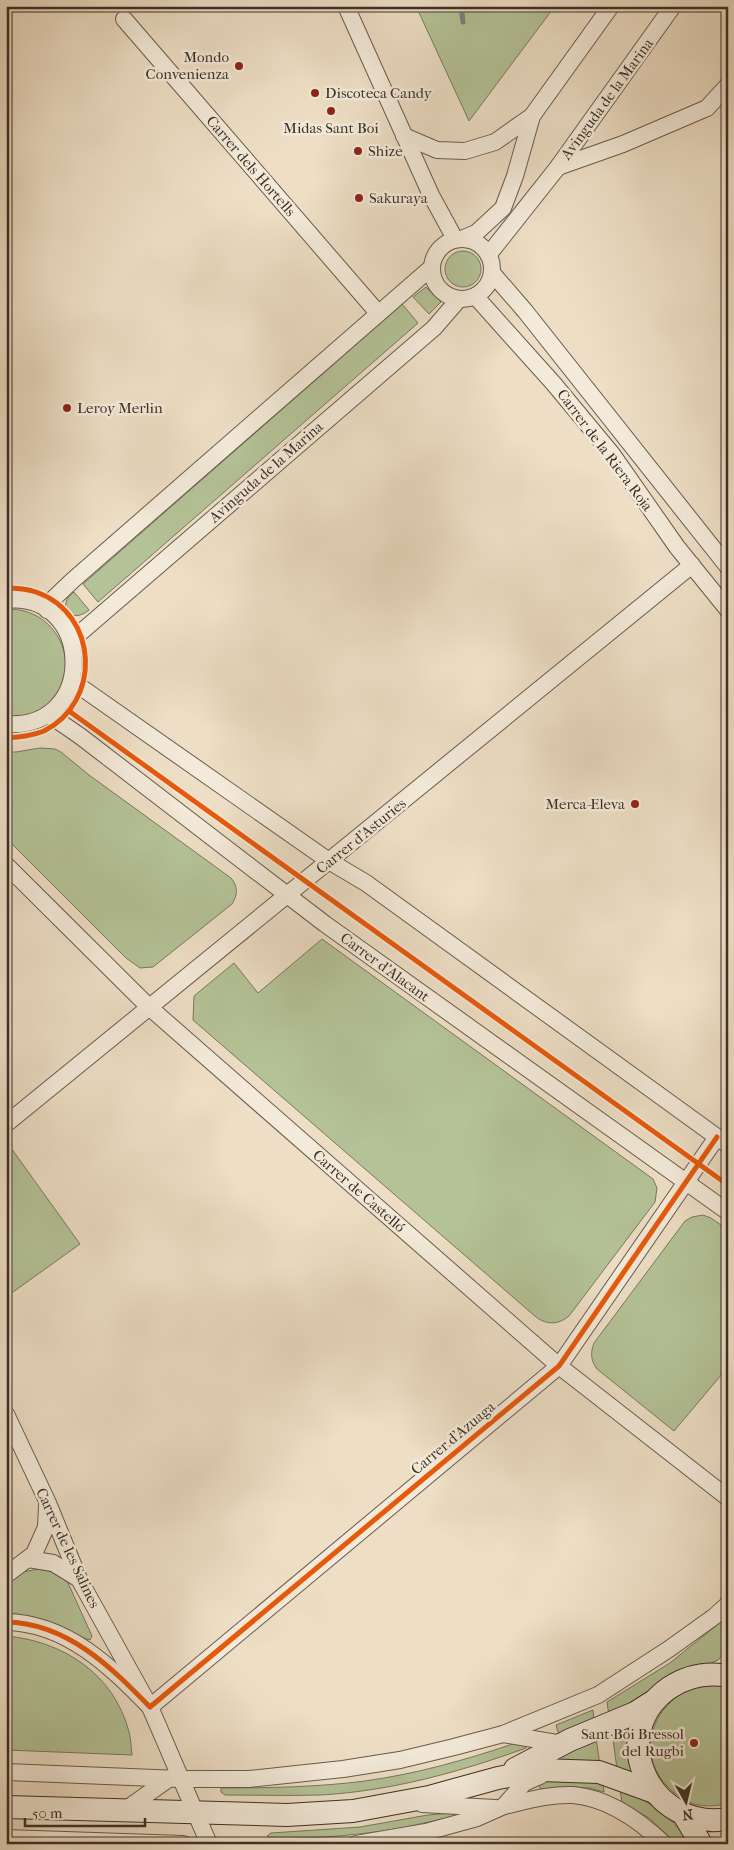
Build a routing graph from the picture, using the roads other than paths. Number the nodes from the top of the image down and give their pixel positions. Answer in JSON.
{"nodes":[{"id":1,"x":346,"y":6,"type":"edge"},
{"id":2,"x":611,"y":6,"type":"edge"},
{"id":3,"x":674,"y":6,"type":"edge"},
{"id":4,"x":124,"y":19,"type":"dead end"},
{"id":5,"x":728,"y":85,"type":"edge"},
{"id":6,"x":532,"y":116,"type":"junction"},
{"id":7,"x":404,"y":136,"type":"junction"},
{"id":8,"x":558,"y":167,"type":"junction"},
{"id":9,"x":460,"y":239,"type":"junction"},
{"id":10,"x":489,"y":254,"type":"junction"},
{"id":11,"x":432,"y":267,"type":"junction"},
{"id":12,"x":493,"y":274,"type":"junction"},
{"id":13,"x":476,"y":297,"type":"junction"},
{"id":14,"x":458,"y":299,"type":"junction"},
{"id":15,"x":378,"y":313,"type":"junction"},
{"id":16,"x":726,"y":559,"type":"edge"},
{"id":17,"x":692,"y":565,"type":"junction"},
{"id":18,"x":6,"y":600,"type":"edge"},
{"id":19,"x":47,"y":610,"type":"junction"},
{"id":20,"x":728,"y":610,"type":"edge"},
{"id":21,"x":72,"y":643,"type":"junction"},
{"id":22,"x":72,"y":680,"type":"junction"},
{"id":23,"x":48,"y":714,"type":"junction"},
{"id":24,"x":6,"y":724,"type":"edge"},
{"id":25,"x":329,"y":861,"type":"junction"},
{"id":26,"x":6,"y":865,"type":"edge"},
{"id":27,"x":287,"y":895,"type":"junction"},
{"id":28,"x":149,"y":1007,"type":"junction"},
{"id":29,"x":6,"y":1124,"type":"edge"},
{"id":30,"x":722,"y":1141,"type":"edge"},
{"id":31,"x":687,"y":1183,"type":"junction"},
{"id":32,"x":728,"y":1212,"type":"edge"},
{"id":33,"x":559,"y":1366,"type":"junction"},
{"id":34,"x":6,"y":1414,"type":"edge"},
{"id":35,"x":728,"y":1498,"type":"edge"},
{"id":36,"x":48,"y":1503,"type":"junction"},
{"id":37,"x":28,"y":1559,"type":"junction"},
{"id":38,"x":6,"y":1575,"type":"edge"},
{"id":39,"x":79,"y":1579,"type":"junction"},
{"id":40,"x":728,"y":1604,"type":"edge"},
{"id":41,"x":6,"y":1622,"type":"edge"},
{"id":42,"x":723,"y":1670,"type":"edge"},
{"id":43,"x":657,"y":1699,"type":"junction"},
{"id":44,"x":150,"y":1707,"type":"junction"},
{"id":45,"x":503,"y":1734,"type":"junction"},
{"id":46,"x":563,"y":1744,"type":"junction"},
{"id":47,"x":554,"y":1770,"type":"junction"},
{"id":48,"x":6,"y":1772,"type":"edge"},
{"id":49,"x":175,"y":1778,"type":"junction"},
{"id":50,"x":498,"y":1778,"type":"junction"},
{"id":51,"x":654,"y":1792,"type":"junction"},
{"id":52,"x":400,"y":1803,"type":"junction"},
{"id":53,"x":6,"y":1807,"type":"edge"},
{"id":54,"x":501,"y":1807,"type":"junction"},
{"id":55,"x":125,"y":1810,"type":"junction"},
{"id":56,"x":194,"y":1811,"type":"junction"},
{"id":57,"x":684,"y":1814,"type":"junction"},
{"id":58,"x":728,"y":1819,"type":"edge"},
{"id":59,"x":6,"y":1838,"type":"edge"},
{"id":60,"x":184,"y":1844,"type":"edge"},
{"id":61,"x":208,"y":1844,"type":"edge"},
{"id":62,"x":356,"y":1844,"type":"edge"},
{"id":63,"x":664,"y":1844,"type":"edge"},
{"id":64,"x":701,"y":1844,"type":"edge"}],
"edges":[{"from":1,"to":7,"type":"street"},
{"from":2,"to":6,"type":"street"},
{"from":3,"to":8,"type":"street","name":"Avinguda de la Marina"},
{"from":4,"to":15,"type":"street","name":"Carrer dels Hortells"},
{"from":5,"to":8,"type":"street","name":"Avinguda de la Marina"},
{"from":6,"to":7,"type":"street"},
{"from":6,"to":9,"type":"street"},
{"from":7,"to":9,"type":"street"},
{"from":8,"to":10,"type":"street","name":"Avinguda de la Marina"},
{"from":9,"to":10,"type":"street"},
{"from":9,"to":11,"type":"street"},
{"from":10,"to":12,"type":"street"},
{"from":11,"to":14,"type":"street"},
{"from":11,"to":15,"type":"street"},
{"from":12,"to":13,"type":"street"},
{"from":12,"to":16,"type":"street","name":"Carrer de la Riera Roja"},
{"from":13,"to":14,"type":"street"},
{"from":13,"to":17,"type":"street","name":"Carrer de la Riera Roja"},
{"from":14,"to":21,"type":"street","name":"Avinguda de la Marina"},
{"from":15,"to":19,"type":"street"},
{"from":17,"to":20,"type":"street","name":"Carrer de la Riera Roja"},
{"from":17,"to":25,"type":"street","name":"Carrer d'Asturies"},
{"from":18,"to":19,"type":"street"},
{"from":19,"to":21,"type":"street"},
{"from":21,"to":22,"type":"street"},
{"from":22,"to":23,"type":"street"},
{"from":22,"to":25,"type":"street"},
{"from":23,"to":24,"type":"street"},
{"from":23,"to":27,"type":"street","name":"Carrer d'Alacant"},
{"from":25,"to":27,"type":"street","name":"Carrer d'Asturies"},
{"from":25,"to":30,"type":"street"},
{"from":26,"to":28,"type":"street","name":"Carrer de Castelló"},
{"from":27,"to":28,"type":"street","name":"Carrer d'Asturies"},
{"from":27,"to":31,"type":"street","name":"Carrer d'Alacant"},
{"from":28,"to":29,"type":"street","name":"Carrer d'Asturies"},
{"from":28,"to":33,"type":"street","name":"Carrer de Castelló"},
{"from":30,"to":31,"type":"street","name":"Carrer d'Azuaga"},
{"from":31,"to":32,"type":"street","name":"Carrer d'Alacant"},
{"from":31,"to":33,"type":"street","name":"Carrer d'Azuaga"},
{"from":33,"to":35,"type":"street","name":"Carrer de Castelló"},
{"from":33,"to":44,"type":"street","name":"Carrer d'Azuaga"},
{"from":34,"to":36,"type":"street","name":"Carrer de les Salines"},
{"from":36,"to":37,"type":"street"},
{"from":36,"to":39,"type":"street","name":"Carrer de les Salines"},
{"from":37,"to":38,"type":"street"},
{"from":37,"to":39,"type":"street"},
{"from":39,"to":44,"type":"street","name":"Carrer de les Salines"},
{"from":40,"to":45,"type":"street"},
{"from":41,"to":44,"type":"street"},
{"from":42,"to":43,"type":"street"},
{"from":43,"to":46,"type":"street"},
{"from":43,"to":51,"type":"street"},
{"from":44,"to":49,"type":"street","name":"Carrer de les Salines"},
{"from":45,"to":46,"type":"street"},
{"from":45,"to":49,"type":"street"},
{"from":46,"to":50,"type":"street"},
{"from":47,"to":50,"type":"street"},
{"from":47,"to":51,"type":"street"},
{"from":47,"to":54,"type":"street"},
{"from":48,"to":49,"type":"street"},
{"from":49,"to":55,"type":"street"},
{"from":49,"to":56,"type":"street","name":"Carrer de les Salines"},
{"from":50,"to":52,"type":"street"},
{"from":51,"to":57,"type":"street"},
{"from":52,"to":54,"type":"street"},
{"from":52,"to":56,"type":"street"},
{"from":53,"to":55,"type":"street"},
{"from":54,"to":62,"type":"street"},
{"from":54,"to":63,"type":"street"},
{"from":55,"to":56,"type":"street"},
{"from":56,"to":61,"type":"street","name":"Carrer de les Salines"},
{"from":57,"to":58,"type":"street"},
{"from":57,"to":64,"type":"street"},
{"from":59,"to":60,"type":"street"}]}
